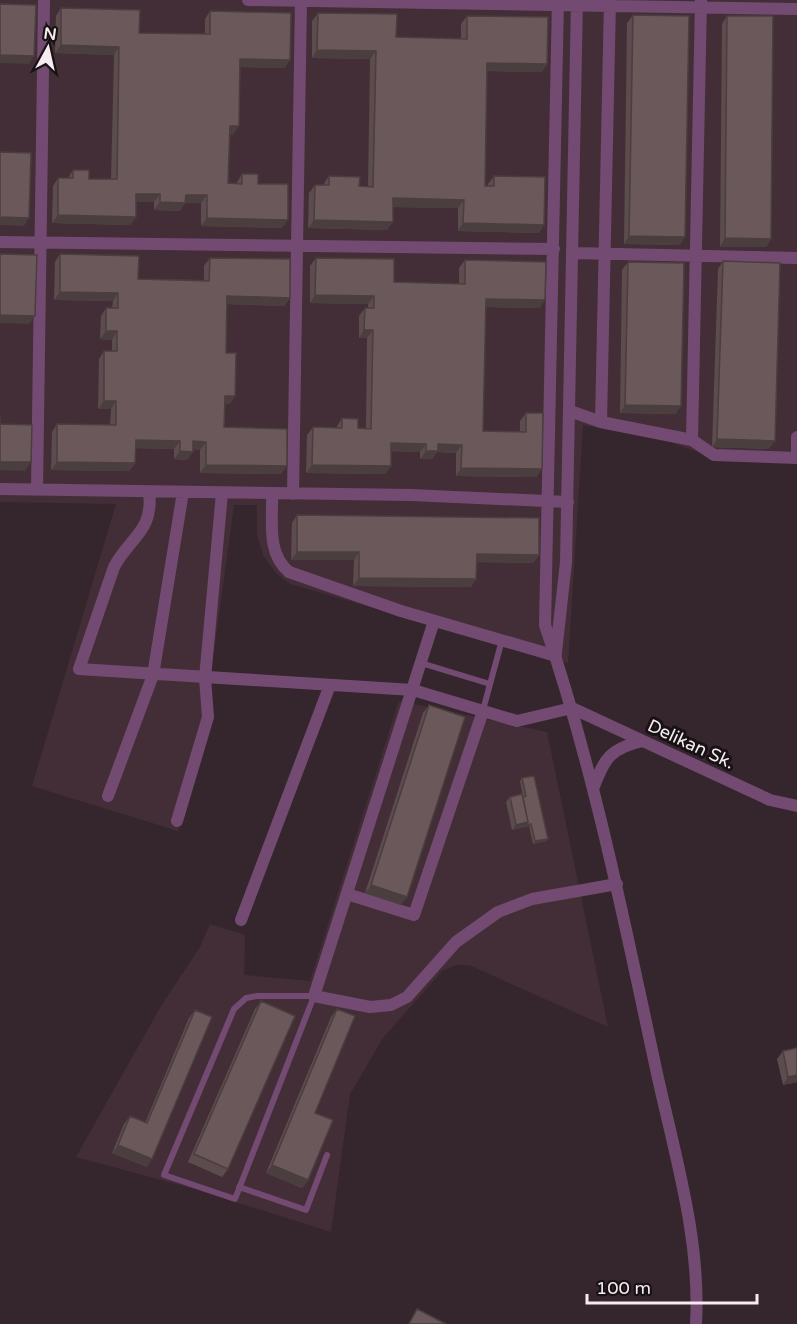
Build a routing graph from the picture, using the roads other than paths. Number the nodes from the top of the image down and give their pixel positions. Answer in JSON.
{"nodes":[{"id":1,"x":44,"y":0,"type":"edge"},
{"id":2,"x":248,"y":0,"type":"edge"},
{"id":3,"x":301,"y":0,"type":"edge"},
{"id":4,"x":558,"y":2,"type":"edge"},
{"id":5,"x":577,"y":2,"type":"edge"},
{"id":6,"x":610,"y":2,"type":"edge"},
{"id":7,"x":701,"y":3,"type":"edge"},
{"id":8,"x":797,"y":9,"type":"edge"},
{"id":9,"x":0,"y":242,"type":"edge"},
{"id":10,"x":40,"y":243,"type":"junction"},
{"id":11,"x":297,"y":246,"type":"junction"},
{"id":12,"x":554,"y":249,"type":"junction"},
{"id":13,"x":573,"y":253,"type":"junction"},
{"id":14,"x":604,"y":254,"type":"junction"},
{"id":15,"x":696,"y":256,"type":"junction"},
{"id":16,"x":797,"y":258,"type":"edge"},
{"id":17,"x":570,"y":411,"type":"junction"},
{"id":18,"x":601,"y":422,"type":"junction"},
{"id":19,"x":797,"y":437,"type":"edge"},
{"id":20,"x":692,"y":440,"type":"junction"},
{"id":21,"x":797,"y":458,"type":"edge"},
{"id":22,"x":0,"y":489,"type":"edge"},
{"id":23,"x":37,"y":490,"type":"junction"},
{"id":24,"x":149,"y":492,"type":"junction"},
{"id":25,"x":183,"y":492,"type":"junction"},
{"id":26,"x":222,"y":493,"type":"junction"},
{"id":27,"x":272,"y":493,"type":"junction"},
{"id":28,"x":293,"y":494,"type":"junction"},
{"id":29,"x":548,"y":501,"type":"junction"},
{"id":30,"x":568,"y":502,"type":"junction"},
{"id":31,"x":434,"y":621,"type":"junction"},
{"id":32,"x":502,"y":640,"type":"junction"},
{"id":33,"x":556,"y":656,"type":"junction"},
{"id":34,"x":421,"y":663,"type":"junction"},
{"id":35,"x":153,"y":675,"type":"junction"},
{"id":36,"x":205,"y":678,"type":"junction"},
{"id":37,"x":490,"y":684,"type":"junction"},
{"id":38,"x":330,"y":685,"type":"junction"},
{"id":39,"x":413,"y":690,"type":"junction"},
{"id":40,"x":572,"y":708,"type":"junction"},
{"id":41,"x":483,"y":711,"type":"junction"},
{"id":42,"x":643,"y":741,"type":"junction"},
{"id":43,"x":593,"y":789,"type":"junction"},
{"id":44,"x":108,"y":796,"type":"dead end"},
{"id":45,"x":797,"y":807,"type":"edge"},
{"id":46,"x":177,"y":821,"type":"dead end"},
{"id":47,"x":617,"y":884,"type":"junction"},
{"id":48,"x":347,"y":894,"type":"junction"},
{"id":49,"x":241,"y":920,"type":"dead end"},
{"id":50,"x":314,"y":996,"type":"junction"},
{"id":51,"x":327,"y":1155,"type":"dead end"},
{"id":52,"x":239,"y":1187,"type":"junction"},
{"id":53,"x":696,"y":1324,"type":"edge"}],
"edges":[{"from":1,"to":10,"type":"street"},
{"from":2,"to":3,"type":"street"},
{"from":3,"to":4,"type":"street"},
{"from":3,"to":11,"type":"street"},
{"from":4,"to":5,"type":"street"},
{"from":4,"to":12,"type":"street"},
{"from":5,"to":6,"type":"street"},
{"from":5,"to":13,"type":"street"},
{"from":6,"to":7,"type":"street"},
{"from":6,"to":14,"type":"street"},
{"from":7,"to":8,"type":"street"},
{"from":7,"to":15,"type":"street"},
{"from":9,"to":10,"type":"street"},
{"from":10,"to":11,"type":"street"},
{"from":10,"to":23,"type":"street"},
{"from":11,"to":12,"type":"street"},
{"from":11,"to":28,"type":"street"},
{"from":12,"to":29,"type":"street"},
{"from":13,"to":14,"type":"street"},
{"from":13,"to":17,"type":"street"},
{"from":14,"to":15,"type":"street"},
{"from":14,"to":18,"type":"street"},
{"from":15,"to":16,"type":"street"},
{"from":15,"to":20,"type":"street"},
{"from":17,"to":18,"type":"street"},
{"from":17,"to":30,"type":"street"},
{"from":18,"to":20,"type":"street"},
{"from":19,"to":21,"type":"street"},
{"from":20,"to":21,"type":"street"},
{"from":22,"to":23,"type":"street"},
{"from":23,"to":24,"type":"street"},
{"from":24,"to":25,"type":"street"},
{"from":24,"to":35,"type":"street"},
{"from":25,"to":26,"type":"street"},
{"from":25,"to":35,"type":"street"},
{"from":26,"to":27,"type":"street"},
{"from":26,"to":36,"type":"street"},
{"from":27,"to":28,"type":"street"},
{"from":27,"to":31,"type":"street"},
{"from":28,"to":29,"type":"street"},
{"from":29,"to":30,"type":"street"},
{"from":29,"to":33,"type":"street"},
{"from":30,"to":33,"type":"street"},
{"from":31,"to":32,"type":"street"},
{"from":31,"to":34,"type":"street"},
{"from":32,"to":33,"type":"street"},
{"from":32,"to":37,"type":"lane"},
{"from":33,"to":40,"type":"street"},
{"from":34,"to":37,"type":"lane"},
{"from":34,"to":39,"type":"street"},
{"from":35,"to":36,"type":"street"},
{"from":35,"to":44,"type":"street"},
{"from":36,"to":38,"type":"street"},
{"from":36,"to":46,"type":"street"},
{"from":37,"to":41,"type":"lane"},
{"from":38,"to":39,"type":"street"},
{"from":38,"to":49,"type":"street"},
{"from":39,"to":41,"type":"street"},
{"from":39,"to":48,"type":"street"},
{"from":40,"to":41,"type":"street"},
{"from":40,"to":42,"type":"street","name":"Delikan Sk."},
{"from":40,"to":43,"type":"street"},
{"from":41,"to":48,"type":"street"},
{"from":42,"to":43,"type":"street"},
{"from":42,"to":45,"type":"street","name":"Delikan Sk."},
{"from":43,"to":47,"type":"street"},
{"from":47,"to":50,"type":"street"},
{"from":47,"to":53,"type":"street"},
{"from":48,"to":50,"type":"street"},
{"from":50,"to":52,"type":"lane"},
{"from":50,"to":52,"type":"lane"},
{"from":51,"to":52,"type":"lane"}]}
